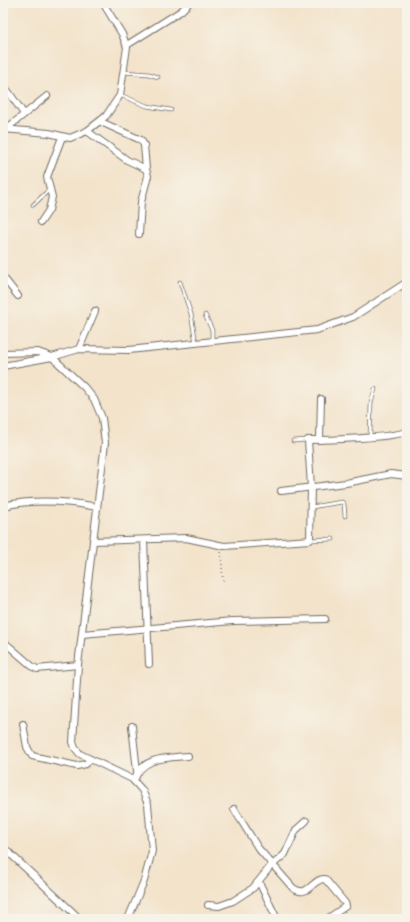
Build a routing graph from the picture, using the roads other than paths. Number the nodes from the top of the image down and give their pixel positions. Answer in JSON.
{"nodes":[{"id":1,"x":103,"y":3,"type":"edge"},
{"id":2,"x":189,"y":3,"type":"edge"},
{"id":3,"x":127,"y":45,"type":"junction"},
{"id":4,"x":124,"y":72,"type":"junction"},
{"id":5,"x":158,"y":77,"type":"dead end"},
{"id":6,"x":3,"y":84,"type":"edge"},
{"id":7,"x":120,"y":95,"type":"junction"},
{"id":8,"x":47,"y":96,"type":"dead end"},
{"id":9,"x":171,"y":110,"type":"dead end"},
{"id":10,"x":24,"y":114,"type":"junction"},
{"id":11,"x":102,"y":122,"type":"junction"},
{"id":12,"x":5,"y":129,"type":"edge"},
{"id":13,"x":87,"y":131,"type":"junction"},
{"id":14,"x":62,"y":137,"type":"junction"},
{"id":15,"x":146,"y":169,"type":"junction"},
{"id":16,"x":51,"y":189,"type":"junction"},
{"id":17,"x":33,"y":205,"type":"dead end"},
{"id":18,"x":41,"y":222,"type":"dead end"},
{"id":19,"x":139,"y":234,"type":"dead end"},
{"id":20,"x":3,"y":277,"type":"edge"},
{"id":21,"x":180,"y":282,"type":"dead end"},
{"id":22,"x":407,"y":282,"type":"edge"},
{"id":23,"x":18,"y":296,"type":"dead end"},
{"id":24,"x":95,"y":311,"type":"dead end"},
{"id":25,"x":205,"y":315,"type":"dead end"},
{"id":26,"x":212,"y":341,"type":"junction"},
{"id":27,"x":196,"y":343,"type":"junction"},
{"id":28,"x":79,"y":349,"type":"junction"},
{"id":29,"x":3,"y":353,"type":"edge"},
{"id":30,"x":52,"y":357,"type":"junction"},
{"id":31,"x":3,"y":366,"type":"edge"},
{"id":32,"x":375,"y":388,"type":"dead end"},
{"id":33,"x":320,"y":399,"type":"dead end"},
{"id":34,"x":406,"y":433,"type":"edge"},
{"id":35,"x":370,"y":437,"type":"junction"},
{"id":36,"x":308,"y":440,"type":"junction"},
{"id":37,"x":320,"y":440,"type":"junction"},
{"id":38,"x":293,"y":441,"type":"dead end"},
{"id":39,"x":407,"y":476,"type":"edge"},
{"id":40,"x":311,"y":487,"type":"junction"},
{"id":41,"x":281,"y":491,"type":"dead end"},
{"id":42,"x":3,"y":506,"type":"edge"},
{"id":43,"x":97,"y":507,"type":"junction"},
{"id":44,"x":311,"y":507,"type":"junction"},
{"id":45,"x":345,"y":516,"type":"dead end"},
{"id":46,"x":333,"y":539,"type":"dead end"},
{"id":47,"x":144,"y":540,"type":"junction"},
{"id":48,"x":310,"y":540,"type":"junction"},
{"id":49,"x":93,"y":541,"type":"junction"},
{"id":50,"x":325,"y":619,"type":"dead end"},
{"id":51,"x":148,"y":629,"type":"junction"},
{"id":52,"x":82,"y":634,"type":"junction"},
{"id":53,"x":3,"y":641,"type":"edge"},
{"id":54,"x":149,"y":664,"type":"dead end"},
{"id":55,"x":78,"y":665,"type":"junction"},
{"id":56,"x":23,"y":724,"type":"dead end"},
{"id":57,"x":132,"y":726,"type":"dead end"},
{"id":58,"x":188,"y":756,"type":"dead end"},
{"id":59,"x":90,"y":759,"type":"junction"},
{"id":60,"x":137,"y":772,"type":"junction"},
{"id":61,"x":134,"y":781,"type":"junction"},
{"id":62,"x":234,"y":809,"type":"dead end"},
{"id":63,"x":306,"y":821,"type":"dead end"},
{"id":64,"x":3,"y":847,"type":"edge"},
{"id":65,"x":272,"y":865,"type":"junction"},
{"id":66,"x":259,"y":882,"type":"junction"},
{"id":67,"x":208,"y":905,"type":"dead end"},
{"id":68,"x":80,"y":919,"type":"edge"},
{"id":69,"x":128,"y":919,"type":"edge"},
{"id":70,"x":277,"y":919,"type":"edge"},
{"id":71,"x":327,"y":919,"type":"edge"}],
"edges":[{"from":1,"to":3,"type":"street"},
{"from":2,"to":3,"type":"street"},
{"from":3,"to":4,"type":"street"},
{"from":4,"to":5,"type":"lane"},
{"from":4,"to":7,"type":"street"},
{"from":6,"to":10,"type":"street"},
{"from":7,"to":9,"type":"lane"},
{"from":7,"to":11,"type":"street"},
{"from":8,"to":10,"type":"street"},
{"from":10,"to":12,"type":"street"},
{"from":11,"to":13,"type":"street"},
{"from":11,"to":15,"type":"street"},
{"from":12,"to":14,"type":"street"},
{"from":13,"to":14,"type":"street"},
{"from":13,"to":15,"type":"street"},
{"from":14,"to":16,"type":"street"},
{"from":15,"to":19,"type":"street"},
{"from":16,"to":17,"type":"lane"},
{"from":16,"to":18,"type":"street"},
{"from":20,"to":23,"type":"street"},
{"from":21,"to":27,"type":"lane"},
{"from":22,"to":26,"type":"street"},
{"from":24,"to":28,"type":"street"},
{"from":25,"to":26,"type":"lane"},
{"from":26,"to":27,"type":"street"},
{"from":27,"to":28,"type":"street"},
{"from":28,"to":30,"type":"street"},
{"from":29,"to":30,"type":"street"},
{"from":30,"to":31,"type":"street"},
{"from":30,"to":43,"type":"street"},
{"from":32,"to":35,"type":"lane"},
{"from":33,"to":37,"type":"street"},
{"from":34,"to":35,"type":"street"},
{"from":35,"to":37,"type":"street"},
{"from":36,"to":37,"type":"street"},
{"from":36,"to":38,"type":"lane"},
{"from":36,"to":40,"type":"street"},
{"from":39,"to":40,"type":"street"},
{"from":40,"to":41,"type":"street"},
{"from":40,"to":44,"type":"street"},
{"from":42,"to":43,"type":"street"},
{"from":43,"to":49,"type":"street"},
{"from":44,"to":45,"type":"lane"},
{"from":44,"to":48,"type":"street"},
{"from":46,"to":48,"type":"lane"},
{"from":47,"to":48,"type":"street"},
{"from":47,"to":49,"type":"street"},
{"from":47,"to":51,"type":"street"},
{"from":49,"to":52,"type":"street"},
{"from":50,"to":51,"type":"street"},
{"from":51,"to":52,"type":"street"},
{"from":51,"to":54,"type":"street"},
{"from":52,"to":55,"type":"street"},
{"from":53,"to":55,"type":"street"},
{"from":55,"to":59,"type":"street"},
{"from":56,"to":59,"type":"street"},
{"from":57,"to":60,"type":"street"},
{"from":58,"to":60,"type":"street"},
{"from":59,"to":61,"type":"street"},
{"from":60,"to":61,"type":"street"},
{"from":61,"to":69,"type":"street"},
{"from":62,"to":65,"type":"street"},
{"from":63,"to":65,"type":"street"},
{"from":64,"to":68,"type":"street"},
{"from":65,"to":66,"type":"street"},
{"from":65,"to":71,"type":"street"},
{"from":66,"to":67,"type":"street"},
{"from":66,"to":70,"type":"street"}]}
